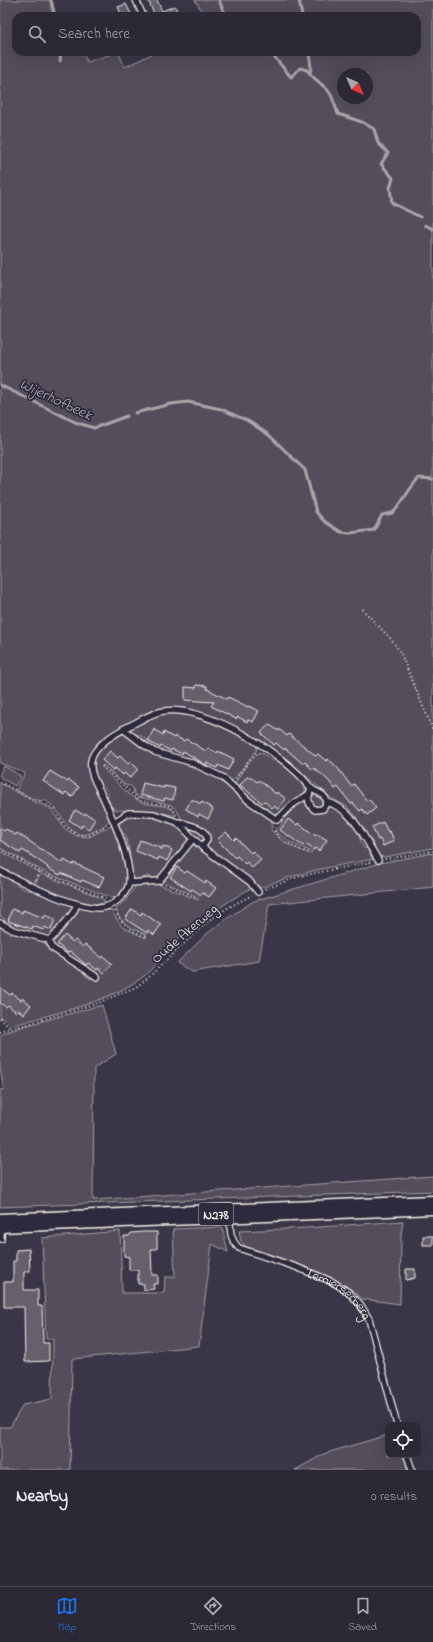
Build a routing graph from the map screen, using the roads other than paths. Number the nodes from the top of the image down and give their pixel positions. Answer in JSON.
{"nodes":[{"id":1,"x":136,"y":0,"type":"edge"},
{"id":2,"x":141,"y":12,"type":"edge"},
{"id":3,"x":123,"y":729,"type":"junction"},
{"id":4,"x":310,"y":791,"type":"junction"},
{"id":5,"x":327,"y":802,"type":"junction"},
{"id":6,"x":114,"y":822,"type":"junction"},
{"id":7,"x":177,"y":822,"type":"junction"},
{"id":8,"x":193,"y":839,"type":"junction"},
{"id":9,"x":202,"y":847,"type":"junction"},
{"id":10,"x":378,"y":860,"type":"road end"},
{"id":11,"x":0,"y":871,"type":"edge"},
{"id":12,"x":129,"y":883,"type":"junction"},
{"id":13,"x":258,"y":892,"type":"road end"},
{"id":14,"x":77,"y":904,"type":"junction"},
{"id":15,"x":0,"y":923,"type":"edge"},
{"id":16,"x":49,"y":940,"type":"junction"},
{"id":17,"x":97,"y":977,"type":"dead end"},
{"id":18,"x":433,"y":1205,"type":"edge"},
{"id":19,"x":230,"y":1213,"type":"junction"},
{"id":20,"x":1,"y":1228,"type":"edge"},
{"id":21,"x":396,"y":1422,"type":"edge"},
{"id":22,"x":408,"y":1458,"type":"edge"},
{"id":23,"x":412,"y":1470,"type":"edge"}],
"edges":[{"from":1,"to":2,"type":"lane"},
{"from":3,"to":4,"type":"lane"},
{"from":3,"to":4,"type":"lane"},
{"from":3,"to":6,"type":"lane"},
{"from":4,"to":5,"type":"lane"},
{"from":4,"to":5,"type":"lane"},
{"from":5,"to":10,"type":"lane"},
{"from":6,"to":7,"type":"lane"},
{"from":6,"to":12,"type":"lane"},
{"from":7,"to":8,"type":"lane"},
{"from":7,"to":9,"type":"lane"},
{"from":8,"to":9,"type":"lane"},
{"from":8,"to":12,"type":"lane"},
{"from":9,"to":13,"type":"lane"},
{"from":11,"to":14,"type":"lane"},
{"from":12,"to":14,"type":"lane"},
{"from":14,"to":16,"type":"lane"},
{"from":15,"to":16,"type":"lane"},
{"from":16,"to":17,"type":"lane"},
{"from":18,"to":19,"type":"main road","number":"N278"},
{"from":19,"to":20,"type":"main road","number":"N278"},
{"from":19,"to":21,"type":"lane","name":"Lemierserberg"},
{"from":22,"to":23,"type":"lane"}]}
